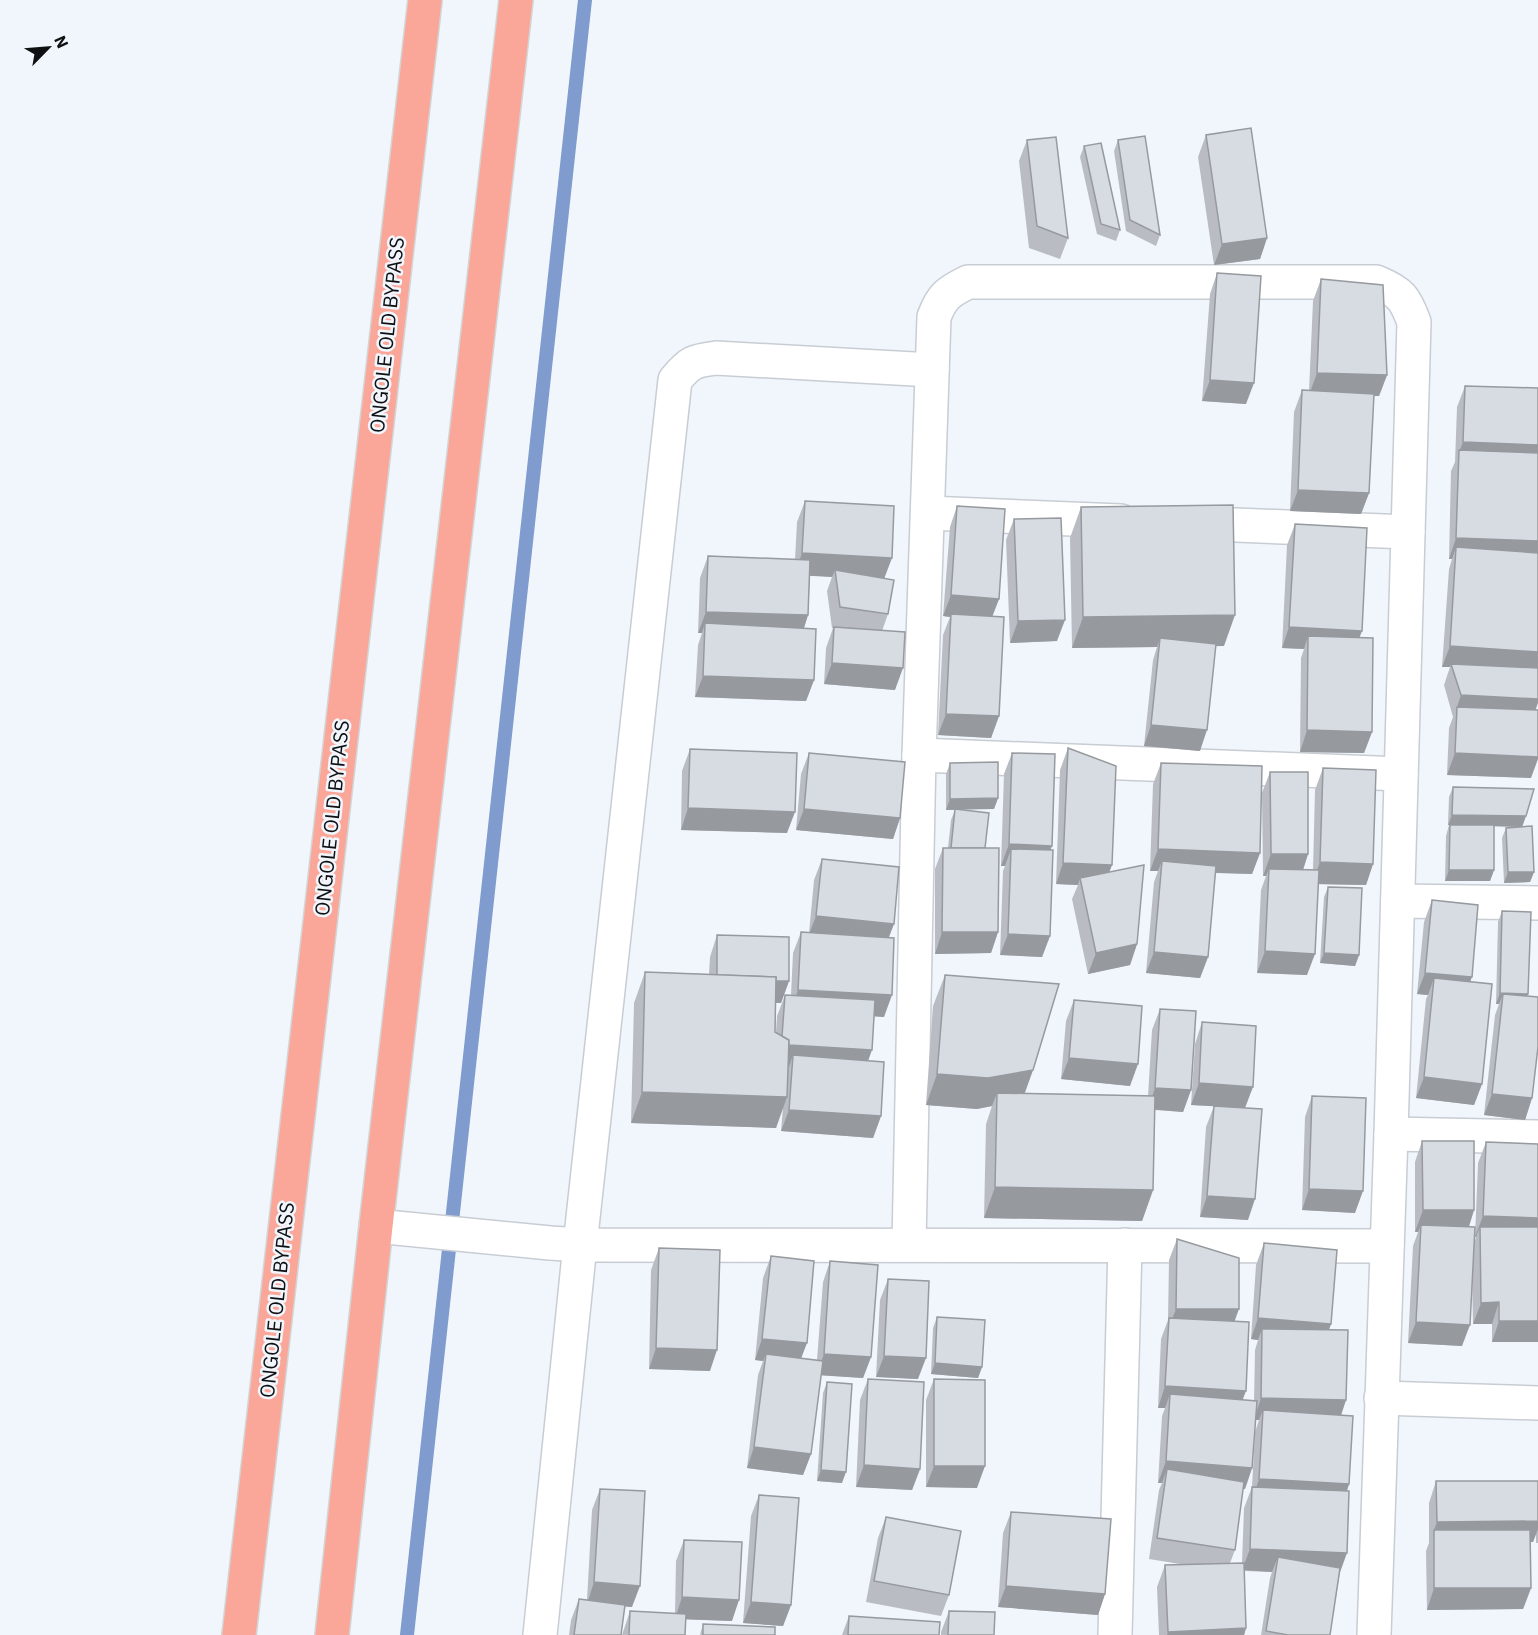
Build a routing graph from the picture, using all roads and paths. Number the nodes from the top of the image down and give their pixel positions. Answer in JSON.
{"nodes":[{"id":1,"x":425,"y":0,"type":"edge"},
{"id":2,"x":516,"y":0,"type":"edge"},
{"id":3,"x":932,"y":370,"type":"junction"},
{"id":4,"x":928,"y":513,"type":"junction"},
{"id":5,"x":1408,"y":532,"type":"junction"},
{"id":6,"x":919,"y":755,"type":"junction"},
{"id":7,"x":1401,"y":774,"type":"junction"},
{"id":8,"x":1398,"y":901,"type":"junction"},
{"id":9,"x":1538,"y":903,"type":"edge"},
{"id":10,"x":1391,"y":1134,"type":"junction"},
{"id":11,"x":1538,"y":1137,"type":"edge"},
{"id":12,"x":376,"y":1226,"type":"junction"},
{"id":13,"x":565,"y":1244,"type":"junction"},
{"id":14,"x":909,"y":1244,"type":"junction"},
{"id":15,"x":1125,"y":1245,"type":"junction"},
{"id":16,"x":1387,"y":1246,"type":"junction"},
{"id":17,"x":1381,"y":1398,"type":"junction"},
{"id":18,"x":1538,"y":1403,"type":"edge"},
{"id":19,"x":239,"y":1635,"type":"edge"},
{"id":20,"x":332,"y":1635,"type":"edge"},
{"id":21,"x":540,"y":1635,"type":"edge"},
{"id":22,"x":1115,"y":1635,"type":"edge"},
{"id":23,"x":1374,"y":1635,"type":"edge"}],
"edges":[{"from":1,"to":19,"type":"main road","name":"ONGOLE OLD BYPASS"},
{"from":2,"to":12,"type":"main road"},
{"from":3,"to":4,"type":"street"},
{"from":3,"to":5,"type":"street"},
{"from":3,"to":13,"type":"street"},
{"from":4,"to":5,"type":"street"},
{"from":4,"to":6,"type":"street"},
{"from":5,"to":7,"type":"street"},
{"from":6,"to":7,"type":"street"},
{"from":6,"to":14,"type":"street"},
{"from":7,"to":8,"type":"street"},
{"from":8,"to":9,"type":"street"},
{"from":8,"to":10,"type":"street"},
{"from":10,"to":11,"type":"street"},
{"from":10,"to":16,"type":"street"},
{"from":12,"to":13,"type":"street"},
{"from":12,"to":20,"type":"main road"},
{"from":13,"to":14,"type":"street"},
{"from":13,"to":21,"type":"street"},
{"from":14,"to":15,"type":"street"},
{"from":15,"to":16,"type":"street"},
{"from":15,"to":22,"type":"street"},
{"from":16,"to":17,"type":"street"},
{"from":17,"to":18,"type":"street"},
{"from":17,"to":23,"type":"street"}]}
